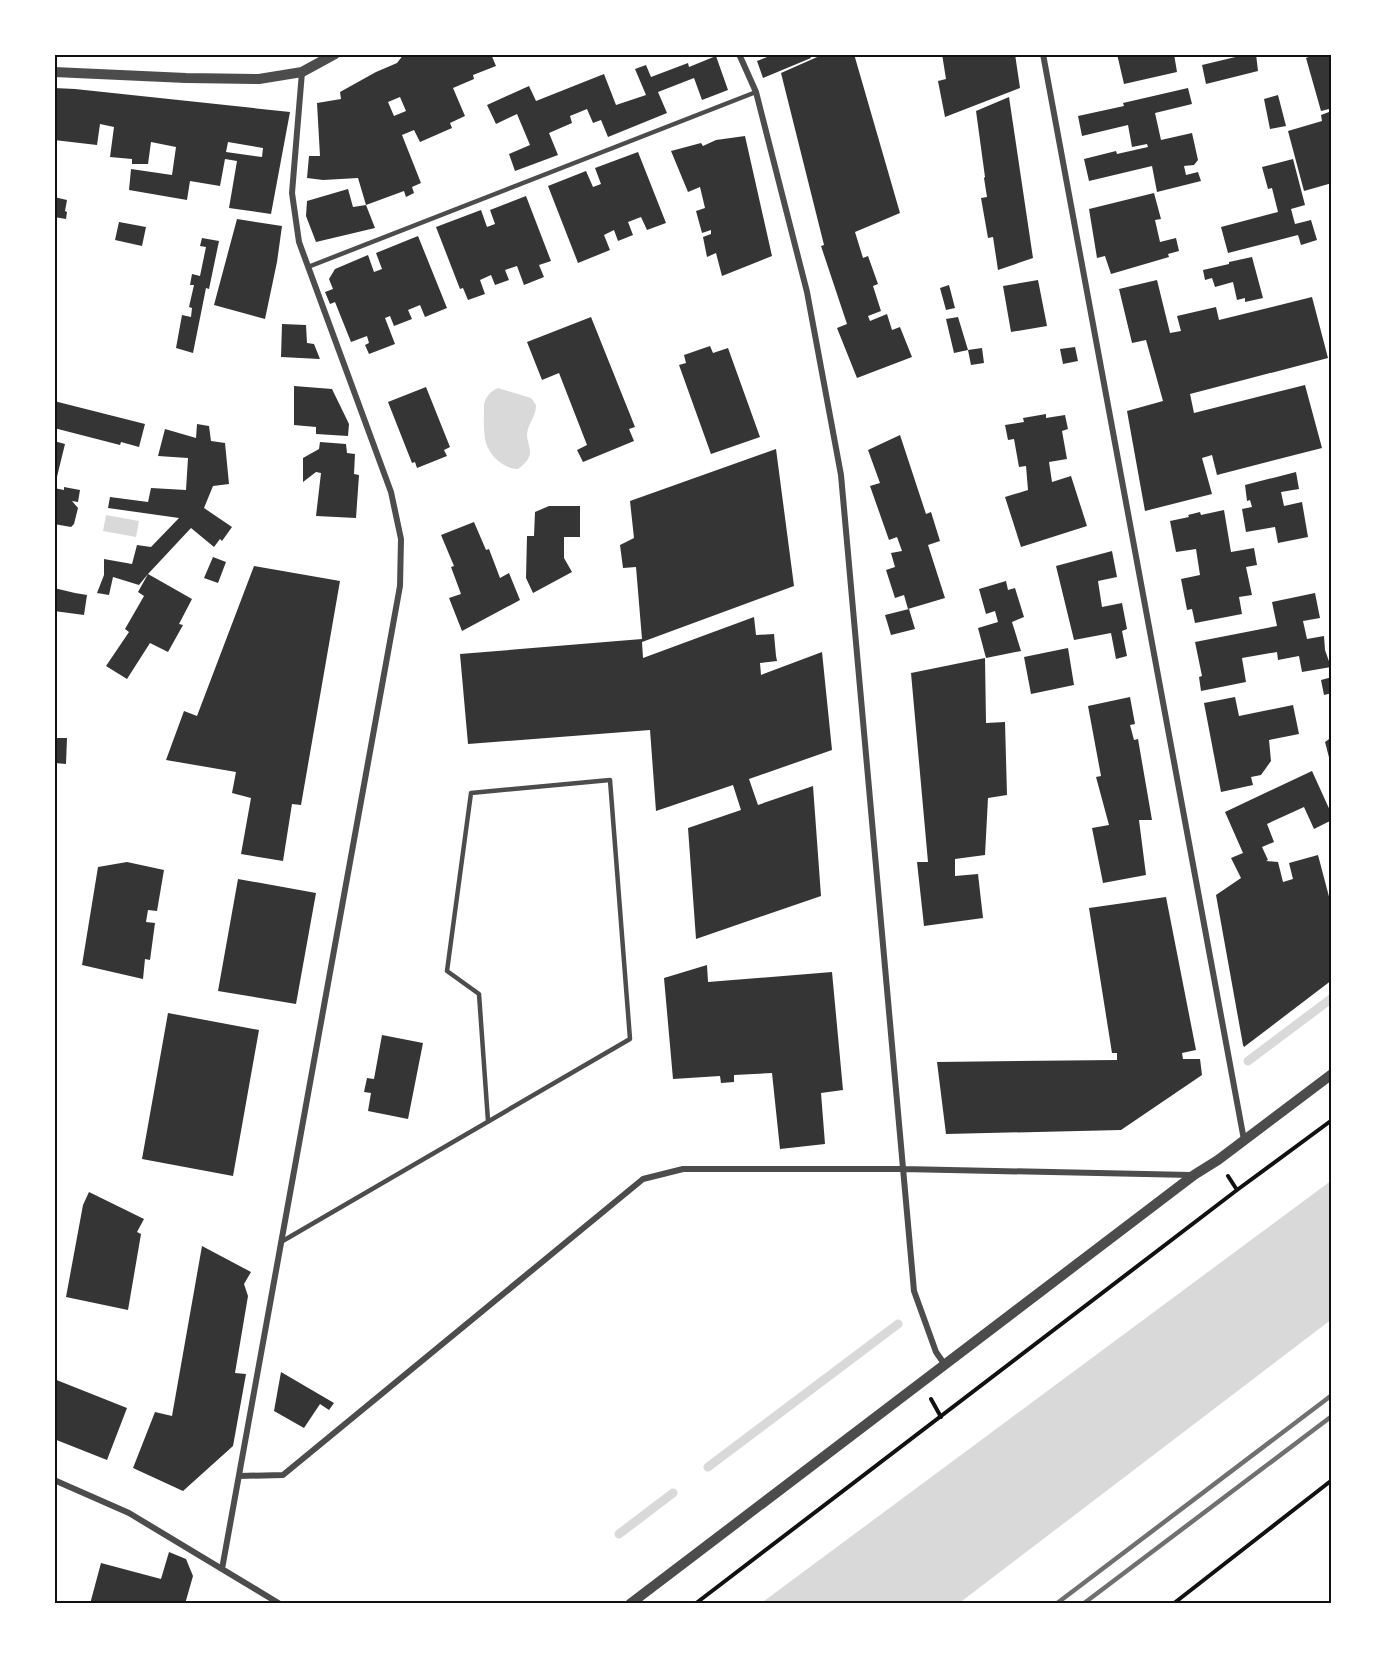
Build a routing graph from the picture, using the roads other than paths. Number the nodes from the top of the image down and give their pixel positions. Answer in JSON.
{"nodes":[{"id":1,"x":335,"y":54,"type":"edge"},
{"id":2,"x":739,"y":54,"type":"edge"},
{"id":3,"x":1043,"y":54,"type":"edge"},
{"id":4,"x":54,"y":72,"type":"edge"},
{"id":5,"x":302,"y":72,"type":"junction"},
{"id":6,"x":756,"y":92,"type":"junction"},
{"id":7,"x":308,"y":267,"type":"junction"},
{"id":8,"x":1332,"y":1074,"type":"edge"},
{"id":9,"x":488,"y":1121,"type":"junction"},
{"id":10,"x":1244,"y":1140,"type":"junction"},
{"id":11,"x":903,"y":1169,"type":"junction"},
{"id":12,"x":1194,"y":1175,"type":"junction"},
{"id":13,"x":281,"y":1242,"type":"junction"},
{"id":14,"x":945,"y":1365,"type":"junction"},
{"id":15,"x":239,"y":1476,"type":"junction"},
{"id":16,"x":54,"y":1480,"type":"edge"},
{"id":17,"x":222,"y":1569,"type":"junction"},
{"id":18,"x":280,"y":1604,"type":"edge"},
{"id":19,"x":630,"y":1604,"type":"edge"}],
"edges":[{"from":1,"to":5,"type":"street"},
{"from":2,"to":6,"type":"street"},
{"from":3,"to":10,"type":"street"},
{"from":4,"to":5,"type":"street"},
{"from":5,"to":7,"type":"street"},
{"from":6,"to":7,"type":"lane"},
{"from":6,"to":11,"type":"street"},
{"from":7,"to":13,"type":"street"},
{"from":8,"to":10,"type":"street"},
{"from":9,"to":9,"type":"lane"},
{"from":9,"to":13,"type":"lane"},
{"from":10,"to":12,"type":"street"},
{"from":11,"to":12,"type":"street"},
{"from":11,"to":14,"type":"street"},
{"from":11,"to":15,"type":"street"},
{"from":12,"to":14,"type":"street"},
{"from":13,"to":15,"type":"street"},
{"from":14,"to":19,"type":"street"},
{"from":15,"to":17,"type":"street"},
{"from":16,"to":17,"type":"street"},
{"from":17,"to":18,"type":"street"}]}
